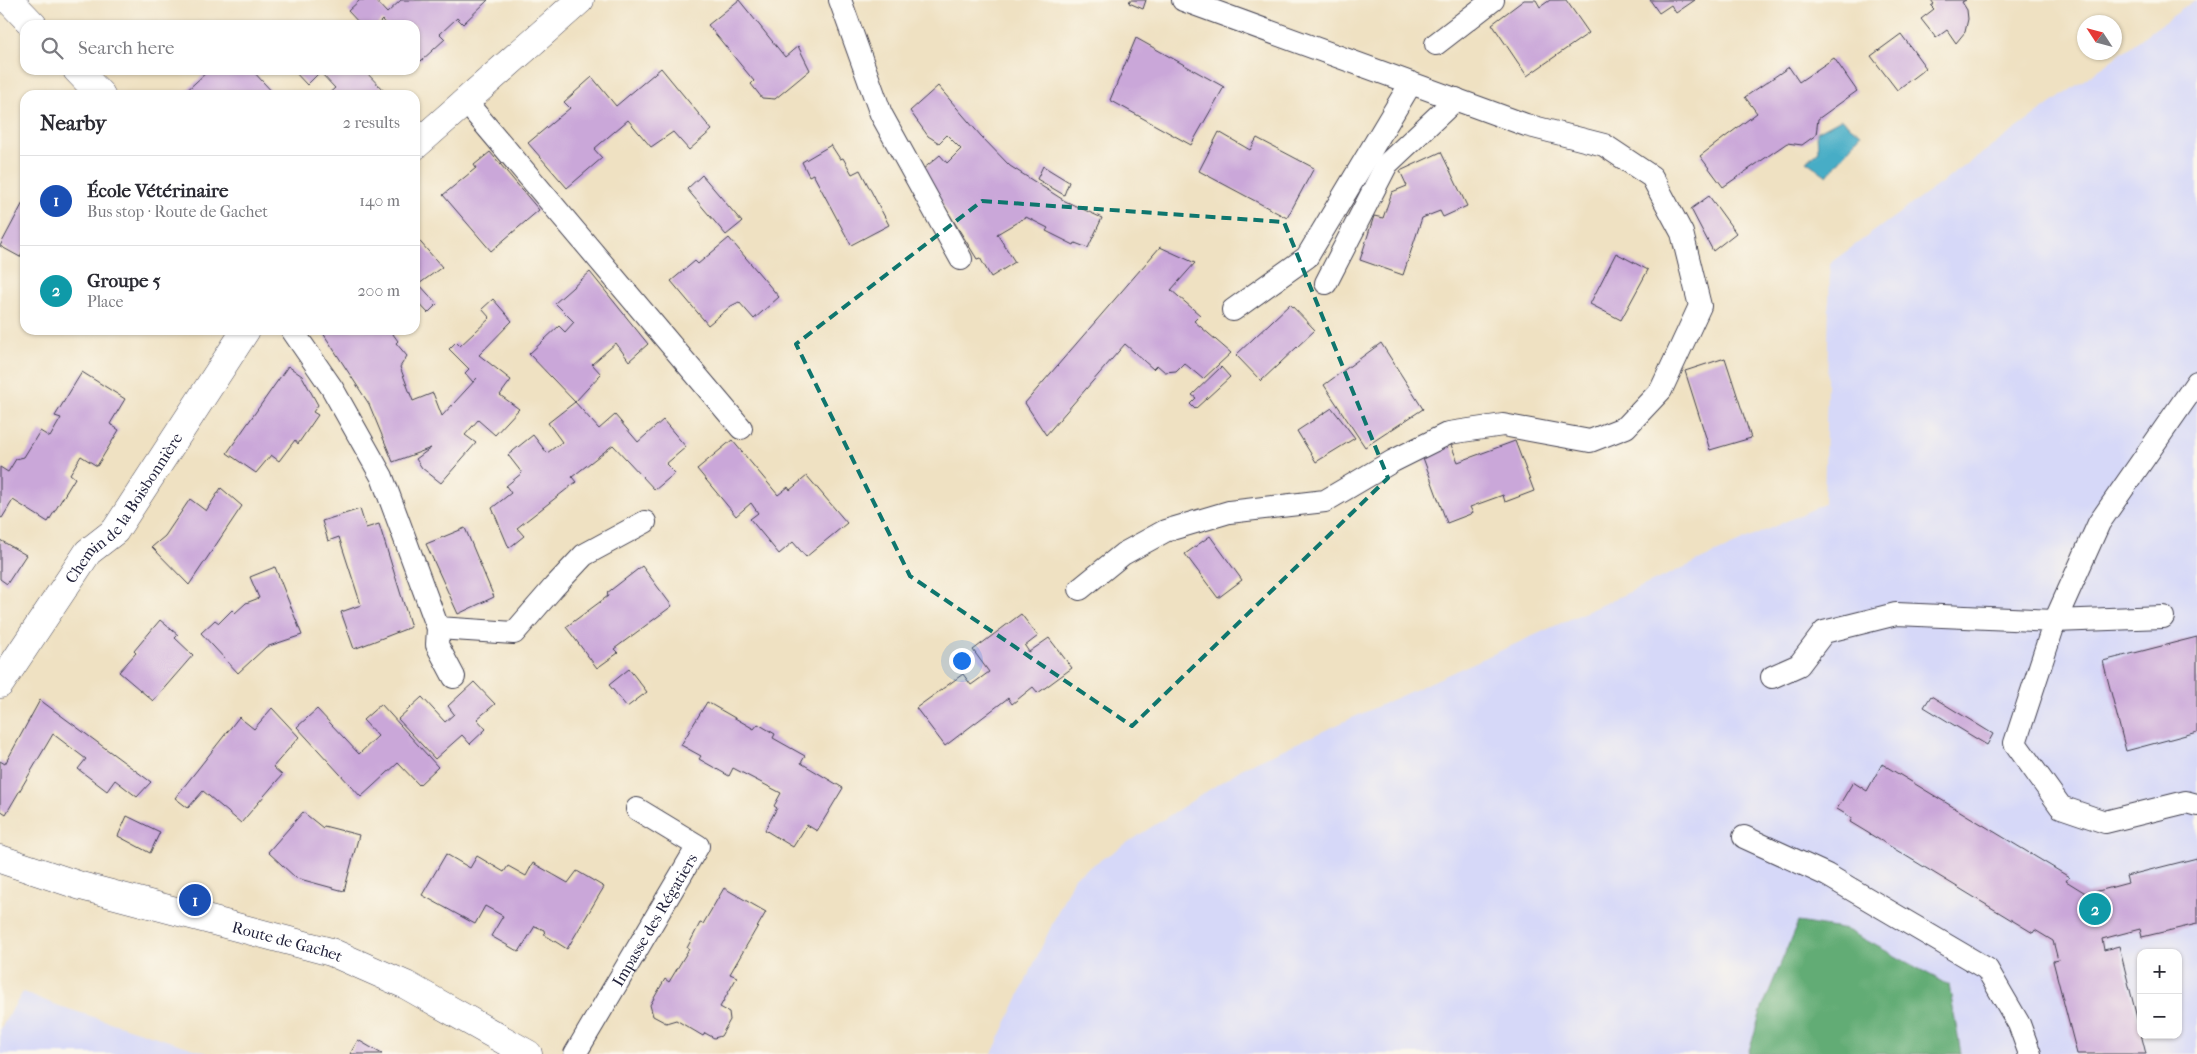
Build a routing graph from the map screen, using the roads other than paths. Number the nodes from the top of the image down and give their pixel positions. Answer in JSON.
{"nodes":[{"id":1,"x":9,"y":0,"type":"edge"},
{"id":2,"x":580,"y":0,"type":"edge"},
{"id":3,"x":840,"y":0,"type":"edge"},
{"id":4,"x":1183,"y":0,"type":"edge"},
{"id":5,"x":1493,"y":0,"type":"edge"},
{"id":6,"x":29,"y":20,"type":"edge"},
{"id":7,"x":1436,"y":44,"type":"dead end"},
{"id":8,"x":82,"y":75,"type":"edge"},
{"id":9,"x":1411,"y":83,"type":"junction"},
{"id":10,"x":96,"y":90,"type":"edge"},
{"id":11,"x":1456,"y":99,"type":"junction"},
{"id":12,"x":466,"y":102,"type":"junction"},
{"id":13,"x":420,"y":142,"type":"edge"},
{"id":14,"x":960,"y":259,"type":"dead end"},
{"id":15,"x":1326,"y":283,"type":"dead end"},
{"id":16,"x":1233,"y":310,"type":"dead end"},
{"id":17,"x":243,"y":335,"type":"edge"},
{"id":18,"x":295,"y":335,"type":"edge"},
{"id":19,"x":2197,"y":382,"type":"edge"},
{"id":20,"x":741,"y":428,"type":"dead end"},
{"id":21,"x":645,"y":522,"type":"dead end"},
{"id":22,"x":1080,"y":589,"type":"dead end"},
{"id":23,"x":2163,"y":617,"type":"dead end"},
{"id":24,"x":2055,"y":621,"type":"junction"},
{"id":25,"x":438,"y":628,"type":"junction"},
{"id":26,"x":454,"y":677,"type":"dead end"},
{"id":27,"x":1772,"y":678,"type":"dead end"},
{"id":28,"x":0,"y":684,"type":"edge"},
{"id":29,"x":2197,"y":805,"type":"edge"},
{"id":30,"x":637,"y":809,"type":"dead end"},
{"id":31,"x":1744,"y":838,"type":"dead end"},
{"id":32,"x":0,"y":859,"type":"edge"},
{"id":33,"x":528,"y":1054,"type":"edge"},
{"id":34,"x":575,"y":1054,"type":"edge"},
{"id":35,"x":2030,"y":1054,"type":"edge"}],
"edges":[{"from":1,"to":6,"type":"street"},
{"from":2,"to":12,"type":"street"},
{"from":3,"to":14,"type":"lane"},
{"from":4,"to":9,"type":"lane"},
{"from":5,"to":7,"type":"lane"},
{"from":8,"to":10,"type":"street"},
{"from":9,"to":11,"type":"lane"},
{"from":9,"to":16,"type":"lane"},
{"from":11,"to":15,"type":"lane"},
{"from":11,"to":22,"type":"lane"},
{"from":12,"to":13,"type":"street"},
{"from":12,"to":20,"type":"lane"},
{"from":17,"to":28,"type":"street","name":"Chemin de la Boisbonnière"},
{"from":18,"to":25,"type":"lane"},
{"from":19,"to":24,"type":"lane"},
{"from":21,"to":25,"type":"lane"},
{"from":23,"to":24,"type":"lane"},
{"from":24,"to":27,"type":"lane"},
{"from":24,"to":29,"type":"lane"},
{"from":25,"to":26,"type":"lane"},
{"from":30,"to":34,"type":"lane","name":"Impasse des Régatiers"},
{"from":31,"to":35,"type":"lane"},
{"from":32,"to":33,"type":"street","name":"Route de Gachet"}]}
